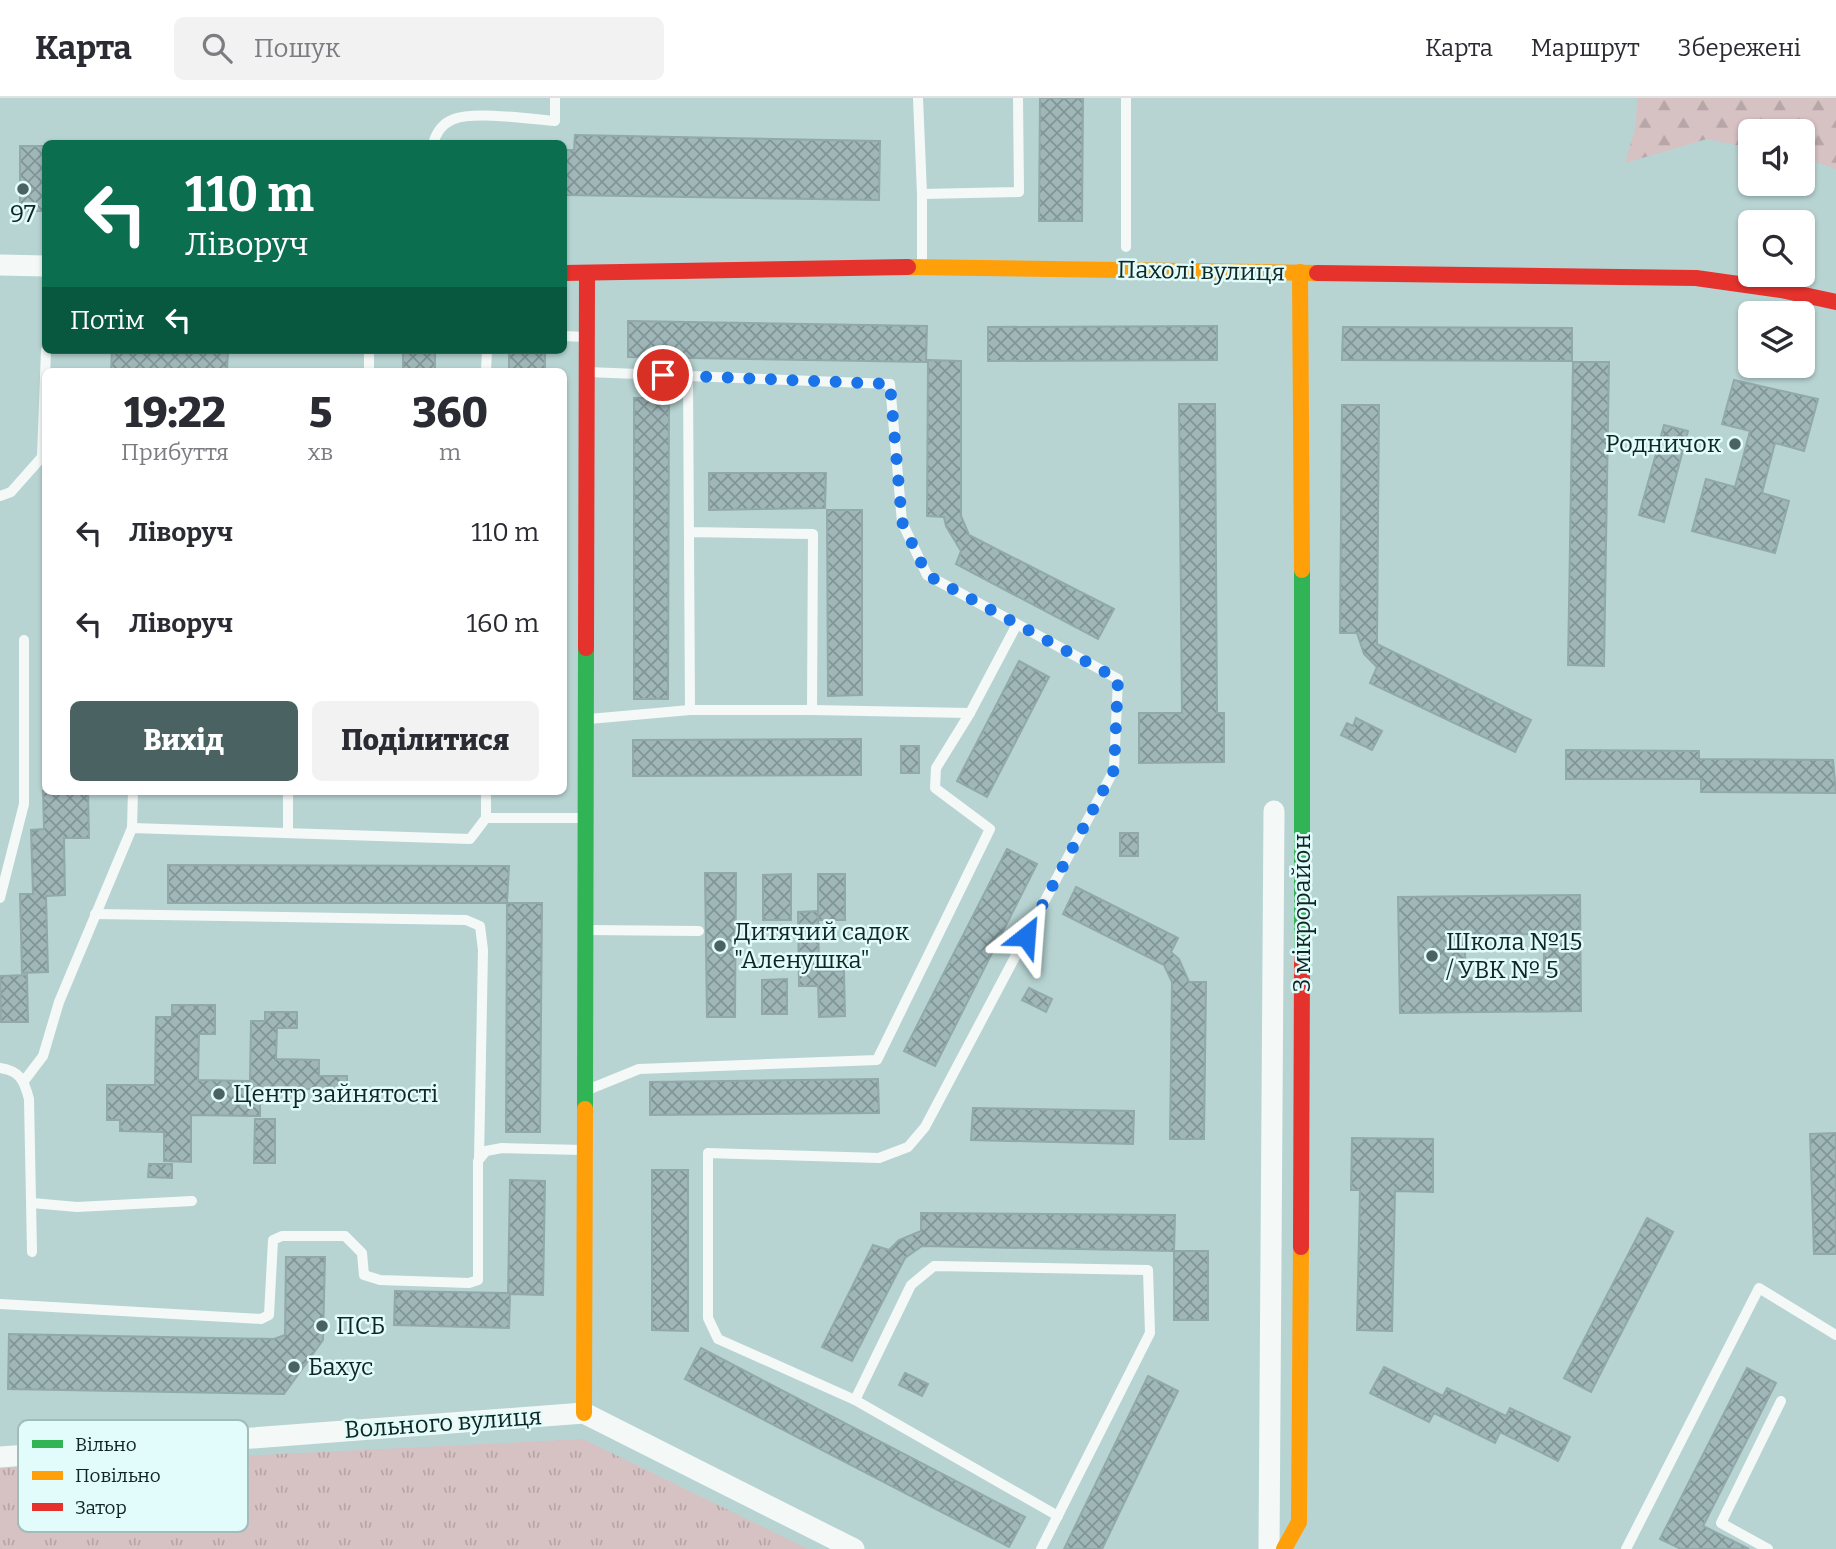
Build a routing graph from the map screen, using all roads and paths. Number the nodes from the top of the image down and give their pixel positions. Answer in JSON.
{"nodes":[{"id":1,"x":555,"y":98,"type":"edge"},
{"id":2,"x":918,"y":98,"type":"edge"},
{"id":3,"x":1018,"y":98,"type":"edge"},
{"id":4,"x":1126,"y":98,"type":"edge"},
{"id":5,"x":435,"y":140,"type":"edge"},
{"id":6,"x":922,"y":194,"type":"junction"},
{"id":7,"x":1126,"y":247,"type":"dead end"},
{"id":8,"x":0,"y":265,"type":"edge"},
{"id":9,"x":42,"y":266,"type":"edge"},
{"id":10,"x":922,"y":267,"type":"junction"},
{"id":11,"x":1300,"y":272,"type":"junction"},
{"id":12,"x":567,"y":273,"type":"edge"},
{"id":13,"x":587,"y":273,"type":"junction"},
{"id":14,"x":1836,"y":302,"type":"edge"},
{"id":15,"x":567,"y":337,"type":"edge"},
{"id":16,"x":587,"y":337,"type":"junction"},
{"id":17,"x":587,"y":372,"type":"junction"},
{"id":18,"x":688,"y":376,"type":"junction"},
{"id":19,"x":42,"y":461,"type":"edge"},
{"id":20,"x":0,"y":496,"type":"edge"},
{"id":21,"x":689,"y":532,"type":"junction"},
{"id":22,"x":1016,"y":625,"type":"junction"},
{"id":23,"x":24,"y":640,"type":"dead end"},
{"id":24,"x":690,"y":710,"type":"junction"},
{"id":25,"x":812,"y":710,"type":"junction"},
{"id":26,"x":970,"y":713,"type":"junction"},
{"id":27,"x":586,"y":720,"type":"junction"},
{"id":28,"x":132,"y":795,"type":"edge"},
{"id":29,"x":288,"y":795,"type":"edge"},
{"id":30,"x":486,"y":795,"type":"edge"},
{"id":31,"x":1274,"y":811,"type":"dead end"},
{"id":32,"x":486,"y":817,"type":"junction"},
{"id":33,"x":586,"y":818,"type":"junction"},
{"id":34,"x":132,"y":828,"type":"junction"},
{"id":35,"x":288,"y":833,"type":"junction"},
{"id":36,"x":0,"y":898,"type":"edge"},
{"id":37,"x":95,"y":914,"type":"junction"},
{"id":38,"x":586,"y":930,"type":"junction"},
{"id":39,"x":699,"y":931,"type":"dead end"},
{"id":40,"x":0,"y":1068,"type":"edge"},
{"id":41,"x":24,"y":1081,"type":"junction"},
{"id":42,"x":585,"y":1091,"type":"junction"},
{"id":43,"x":585,"y":1150,"type":"junction"},
{"id":44,"x":479,"y":1160,"type":"junction"},
{"id":45,"x":192,"y":1201,"type":"dead end"},
{"id":46,"x":32,"y":1203,"type":"junction"},
{"id":47,"x":32,"y":1252,"type":"dead end"},
{"id":48,"x":0,"y":1304,"type":"edge"},
{"id":49,"x":1836,"y":1335,"type":"edge"},
{"id":50,"x":855,"y":1400,"type":"junction"},
{"id":51,"x":1781,"y":1401,"type":"dead end"},
{"id":52,"x":584,"y":1413,"type":"junction"},
{"id":53,"x":248,"y":1438,"type":"edge"},
{"id":54,"x":18,"y":1456,"type":"edge"},
{"id":55,"x":0,"y":1457,"type":"edge"},
{"id":56,"x":1058,"y":1516,"type":"junction"},
{"id":57,"x":854,"y":1549,"type":"edge"},
{"id":58,"x":1041,"y":1549,"type":"edge"},
{"id":59,"x":1269,"y":1549,"type":"edge"},
{"id":60,"x":1284,"y":1549,"type":"edge"},
{"id":61,"x":1626,"y":1549,"type":"edge"},
{"id":62,"x":1768,"y":1549,"type":"edge"}],
"edges":[{"from":1,"to":5,"type":"lane"},
{"from":2,"to":6,"type":"lane"},
{"from":3,"to":6,"type":"lane"},
{"from":4,"to":7,"type":"lane"},
{"from":6,"to":10,"type":"lane"},
{"from":8,"to":9,"type":"street"},
{"from":10,"to":11,"type":"street","name":"Пахолі вулиця"},
{"from":10,"to":13,"type":"street","name":"Пахолі вулиця"},
{"from":11,"to":14,"type":"street","name":"Пахолі вулиця"},
{"from":11,"to":60,"type":"street","name":"3 мікрорайон"},
{"from":12,"to":13,"type":"street","name":"Пахолі вулиця"},
{"from":13,"to":16,"type":"street"},
{"from":15,"to":16,"type":"lane"},
{"from":16,"to":17,"type":"street"},
{"from":17,"to":18,"type":"lane"},
{"from":17,"to":27,"type":"street"},
{"from":18,"to":21,"type":"lane"},
{"from":18,"to":22,"type":"lane"},
{"from":19,"to":20,"type":"lane"},
{"from":21,"to":24,"type":"lane"},
{"from":21,"to":25,"type":"lane"},
{"from":22,"to":26,"type":"lane"},
{"from":22,"to":50,"type":"lane"},
{"from":23,"to":36,"type":"lane"},
{"from":24,"to":25,"type":"lane"},
{"from":24,"to":27,"type":"lane"},
{"from":25,"to":26,"type":"lane"},
{"from":26,"to":42,"type":"lane"},
{"from":27,"to":33,"type":"street"},
{"from":28,"to":34,"type":"lane"},
{"from":29,"to":35,"type":"lane"},
{"from":30,"to":32,"type":"lane"},
{"from":31,"to":59,"type":"street","name":"3 мікрорайон"},
{"from":32,"to":33,"type":"lane"},
{"from":32,"to":35,"type":"lane"},
{"from":33,"to":38,"type":"street"},
{"from":34,"to":35,"type":"lane"},
{"from":34,"to":37,"type":"lane"},
{"from":37,"to":41,"type":"lane"},
{"from":37,"to":44,"type":"lane"},
{"from":38,"to":39,"type":"lane"},
{"from":38,"to":42,"type":"street"},
{"from":40,"to":41,"type":"lane"},
{"from":41,"to":46,"type":"lane"},
{"from":42,"to":43,"type":"street"},
{"from":43,"to":44,"type":"lane"},
{"from":43,"to":52,"type":"street"},
{"from":44,"to":48,"type":"lane"},
{"from":45,"to":46,"type":"lane"},
{"from":46,"to":47,"type":"lane"},
{"from":49,"to":61,"type":"lane"},
{"from":50,"to":56,"type":"lane"},
{"from":50,"to":56,"type":"lane"},
{"from":51,"to":62,"type":"lane"},
{"from":52,"to":53,"type":"street","name":"Вольного вулиця"},
{"from":52,"to":57,"type":"street"},
{"from":54,"to":55,"type":"street","name":"Вольного вулиця"},
{"from":56,"to":58,"type":"lane"}]}
